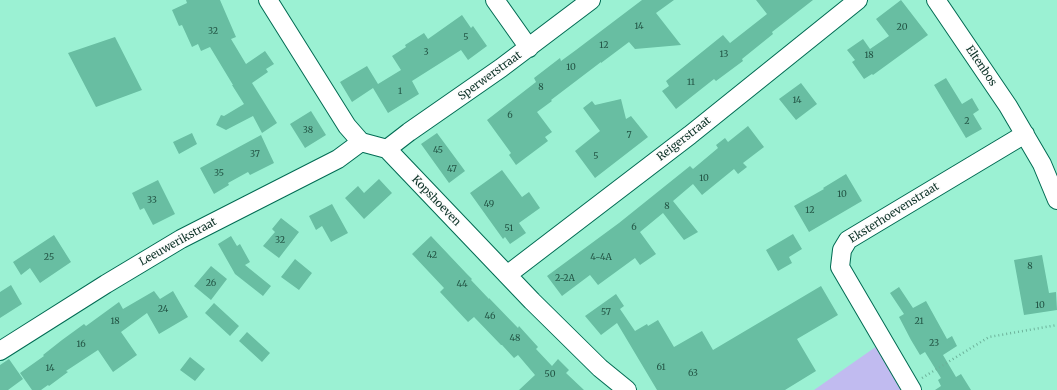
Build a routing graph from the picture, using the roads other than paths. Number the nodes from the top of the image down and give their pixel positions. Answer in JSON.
{"nodes":[{"id":1,"x":268,"y":0,"type":"edge"},
{"id":2,"x":494,"y":0,"type":"edge"},
{"id":3,"x":591,"y":0,"type":"edge"},
{"id":4,"x":858,"y":0,"type":"edge"},
{"id":5,"x":936,"y":0,"type":"edge"},
{"id":6,"x":529,"y":48,"type":"junction"},
{"id":7,"x":1025,"y":134,"type":"junction"},
{"id":8,"x":361,"y":142,"type":"junction"},
{"id":9,"x":387,"y":149,"type":"junction"},
{"id":10,"x":1057,"y":200,"type":"edge"},
{"id":11,"x":507,"y":275,"type":"junction"},
{"id":12,"x":0,"y":351,"type":"edge"},
{"id":13,"x":911,"y":388,"type":"edge"},
{"id":14,"x":627,"y":390,"type":"edge"}],
"edges":[{"from":1,"to":8,"type":"street"},
{"from":2,"to":6,"type":"street"},
{"from":3,"to":6,"type":"street","name":"Sperwerstraat"},
{"from":4,"to":11,"type":"street","name":"Reigerstraat"},
{"from":5,"to":7,"type":"street","name":"Eltenbos"},
{"from":6,"to":9,"type":"street","name":"Sperwerstraat"},
{"from":7,"to":10,"type":"street","name":"Eltenbos"},
{"from":7,"to":13,"type":"street","name":"Eksterhoevenstraat"},
{"from":8,"to":9,"type":"street"},
{"from":8,"to":12,"type":"street","name":"Leeuwerikstraat"},
{"from":9,"to":11,"type":"street","name":"Kopshoeven"},
{"from":11,"to":14,"type":"street","name":"Kopshoeven"}]}
